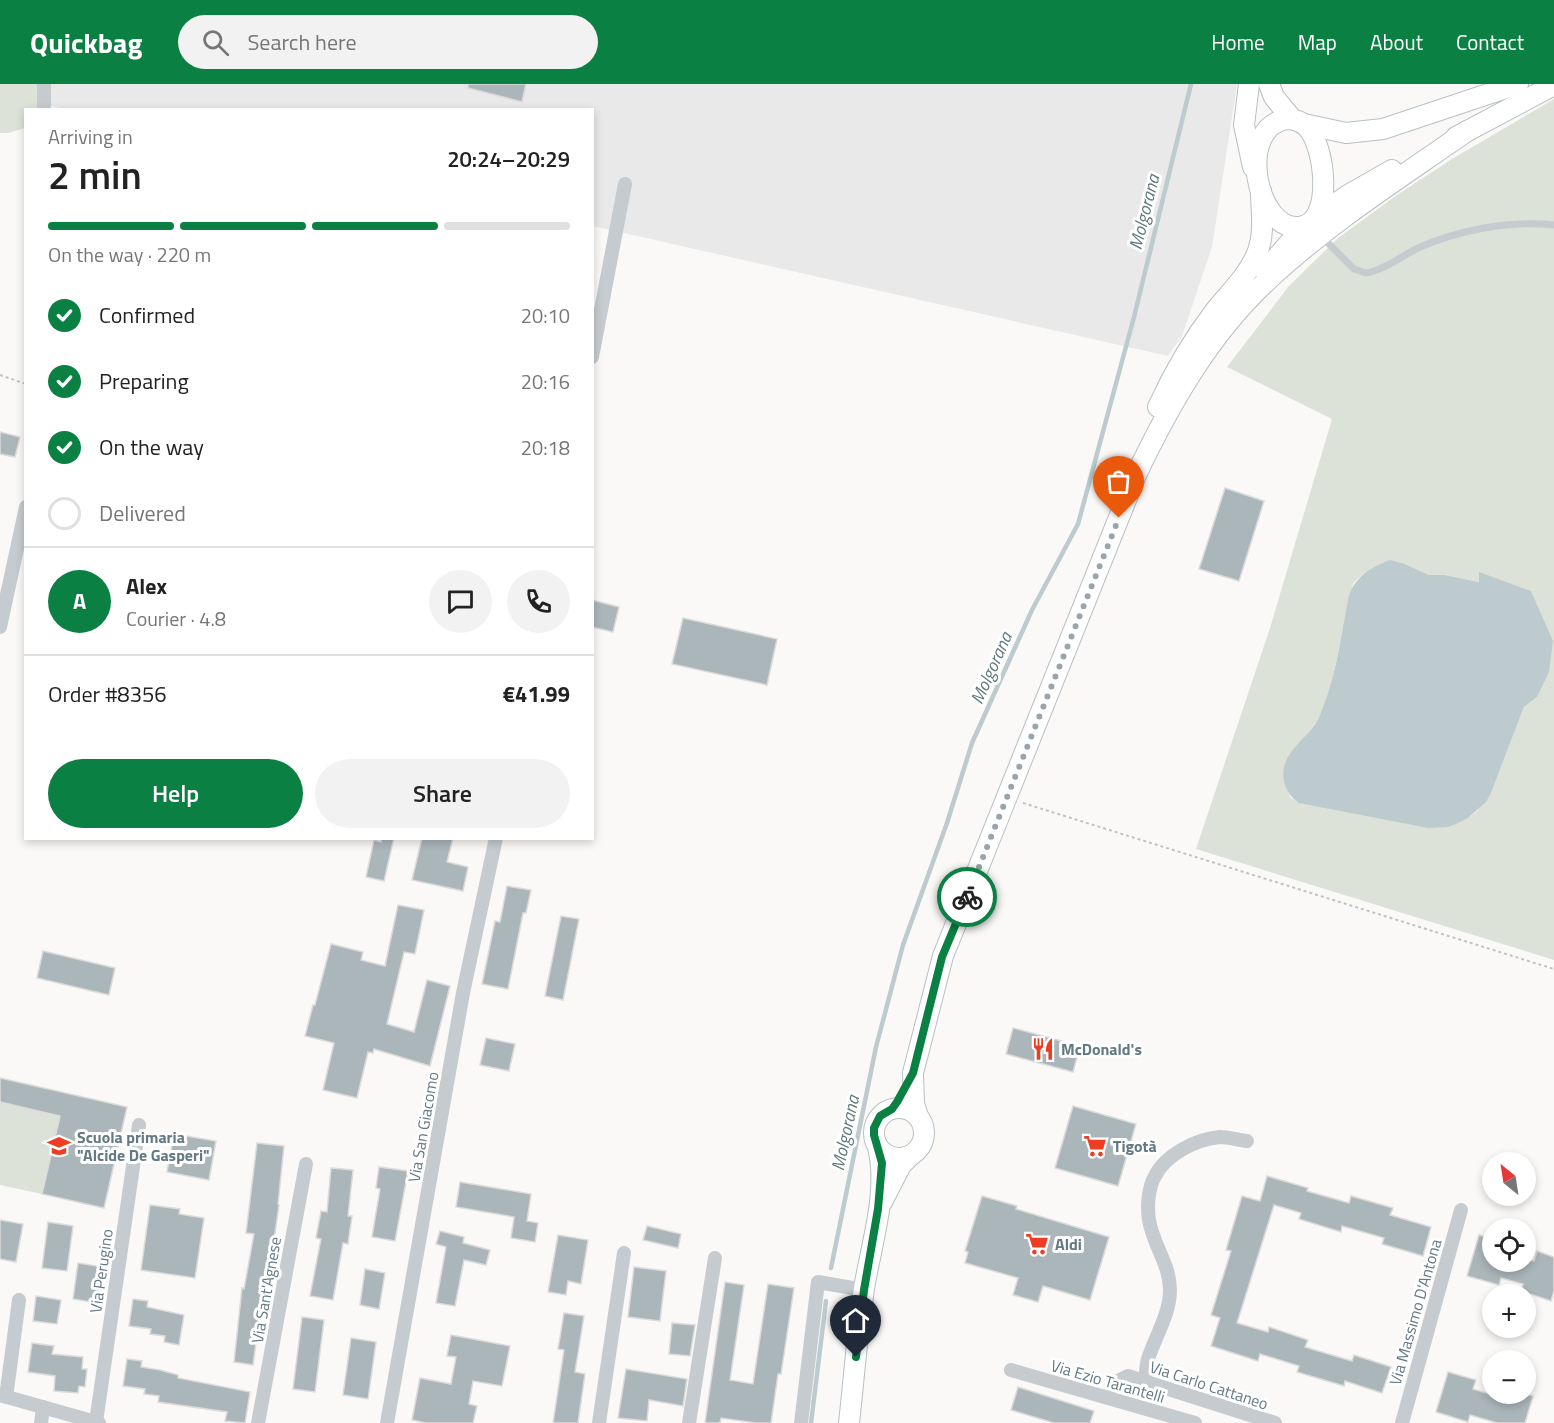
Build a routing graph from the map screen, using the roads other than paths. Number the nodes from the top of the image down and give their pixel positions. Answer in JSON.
{"nodes":[{"id":1,"x":44,"y":84,"type":"edge"},
{"id":2,"x":1249,"y":84,"type":"edge"},
{"id":3,"x":1269,"y":84,"type":"edge"},
{"id":4,"x":1518,"y":84,"type":"edge"},
{"id":5,"x":1554,"y":85,"type":"edge"},
{"id":6,"x":44,"y":108,"type":"edge"},
{"id":7,"x":1298,"y":121,"type":"junction"},
{"id":8,"x":625,"y":183,"type":"dead end"},
{"id":9,"x":1258,"y":183,"type":"junction"},
{"id":10,"x":1554,"y":225,"type":"edge"},
{"id":11,"x":1314,"y":226,"type":"junction"},
{"id":12,"x":594,"y":346,"type":"edge"},
{"id":13,"x":1136,"y":475,"type":"junction"},
{"id":14,"x":24,"y":516,"type":"edge"},
{"id":15,"x":0,"y":627,"type":"edge"},
{"id":16,"x":496,"y":840,"type":"edge"},
{"id":17,"x":913,"y":1073,"type":"junction"},
{"id":18,"x":892,"y":1109,"type":"junction"},
{"id":19,"x":918,"y":1116,"type":"junction"},
{"id":20,"x":139,"y":1125,"type":"dead end"},
{"id":21,"x":1247,"y":1142,"type":"dead end"},
{"id":22,"x":878,"y":1147,"type":"junction"},
{"id":23,"x":910,"y":1156,"type":"junction"},
{"id":24,"x":306,"y":1164,"type":"dead end"},
{"id":25,"x":1461,"y":1210,"type":"dead end"},
{"id":26,"x":877,"y":1217,"type":"junction"},
{"id":27,"x":624,"y":1253,"type":"dead end"},
{"id":28,"x":714,"y":1258,"type":"dead end"},
{"id":29,"x":864,"y":1290,"type":"junction"},
{"id":30,"x":19,"y":1300,"type":"dead end"},
{"id":31,"x":1011,"y":1370,"type":"dead end"},
{"id":32,"x":1145,"y":1382,"type":"junction"},
{"id":33,"x":3,"y":1396,"type":"edge"},
{"id":34,"x":1108,"y":1397,"type":"junction"},
{"id":35,"x":43,"y":1407,"type":"junction"},
{"id":36,"x":1257,"y":1421,"type":"edge"},
{"id":37,"x":41,"y":1423,"type":"edge"},
{"id":38,"x":98,"y":1423,"type":"edge"},
{"id":39,"x":258,"y":1423,"type":"edge"},
{"id":40,"x":387,"y":1423,"type":"edge"},
{"id":41,"x":599,"y":1423,"type":"edge"},
{"id":42,"x":689,"y":1423,"type":"edge"},
{"id":43,"x":801,"y":1423,"type":"edge"},
{"id":44,"x":849,"y":1423,"type":"edge"},
{"id":45,"x":1195,"y":1423,"type":"edge"},
{"id":46,"x":1275,"y":1423,"type":"edge"},
{"id":47,"x":1402,"y":1423,"type":"edge"}],
"edges":[{"from":1,"to":6,"type":"street"},
{"from":2,"to":9,"type":"main road"},
{"from":3,"to":7,"type":"main road"},
{"from":4,"to":7,"type":"main road"},
{"from":5,"to":11,"type":"main road"},
{"from":7,"to":9,"type":"main road"},
{"from":7,"to":11,"type":"main road"},
{"from":8,"to":12,"type":"street"},
{"from":9,"to":11,"type":"main road"},
{"from":9,"to":13,"type":"main road"},
{"from":10,"to":11,"type":"lane"},
{"from":11,"to":13,"type":"main road"},
{"from":13,"to":17,"type":"main road"},
{"from":14,"to":15,"type":"street"},
{"from":16,"to":40,"type":"street","name":"Via San Giacomo"},
{"from":17,"to":18,"type":"main road"},
{"from":17,"to":19,"type":"main road"},
{"from":18,"to":19,"type":"main road"},
{"from":18,"to":22,"type":"main road"},
{"from":19,"to":23,"type":"main road"},
{"from":20,"to":38,"type":"street","name":"Via Perugino"},
{"from":21,"to":32,"type":"street"},
{"from":22,"to":23,"type":"main road"},
{"from":22,"to":26,"type":"main road"},
{"from":23,"to":26,"type":"main road"},
{"from":24,"to":39,"type":"street","name":"Via Sant'Agnese"},
{"from":25,"to":47,"type":"street","name":"Via Massimo D'Antona"},
{"from":26,"to":29,"type":"main road"},
{"from":27,"to":41,"type":"street"},
{"from":28,"to":42,"type":"street"},
{"from":29,"to":43,"type":"street"},
{"from":29,"to":44,"type":"main road"},
{"from":30,"to":33,"type":"street"},
{"from":31,"to":34,"type":"street","name":"Via Ezio Tarantelli"},
{"from":32,"to":34,"type":"street","name":"Via Carlo Cattaneo"},
{"from":32,"to":36,"type":"street","name":"Via Carlo Cattaneo"},
{"from":33,"to":35,"type":"street"},
{"from":34,"to":45,"type":"street","name":"Via Ezio Tarantelli"},
{"from":35,"to":37,"type":"street"},
{"from":35,"to":38,"type":"street"},
{"from":36,"to":46,"type":"street","name":"Via Carlo Cattaneo"}]}
